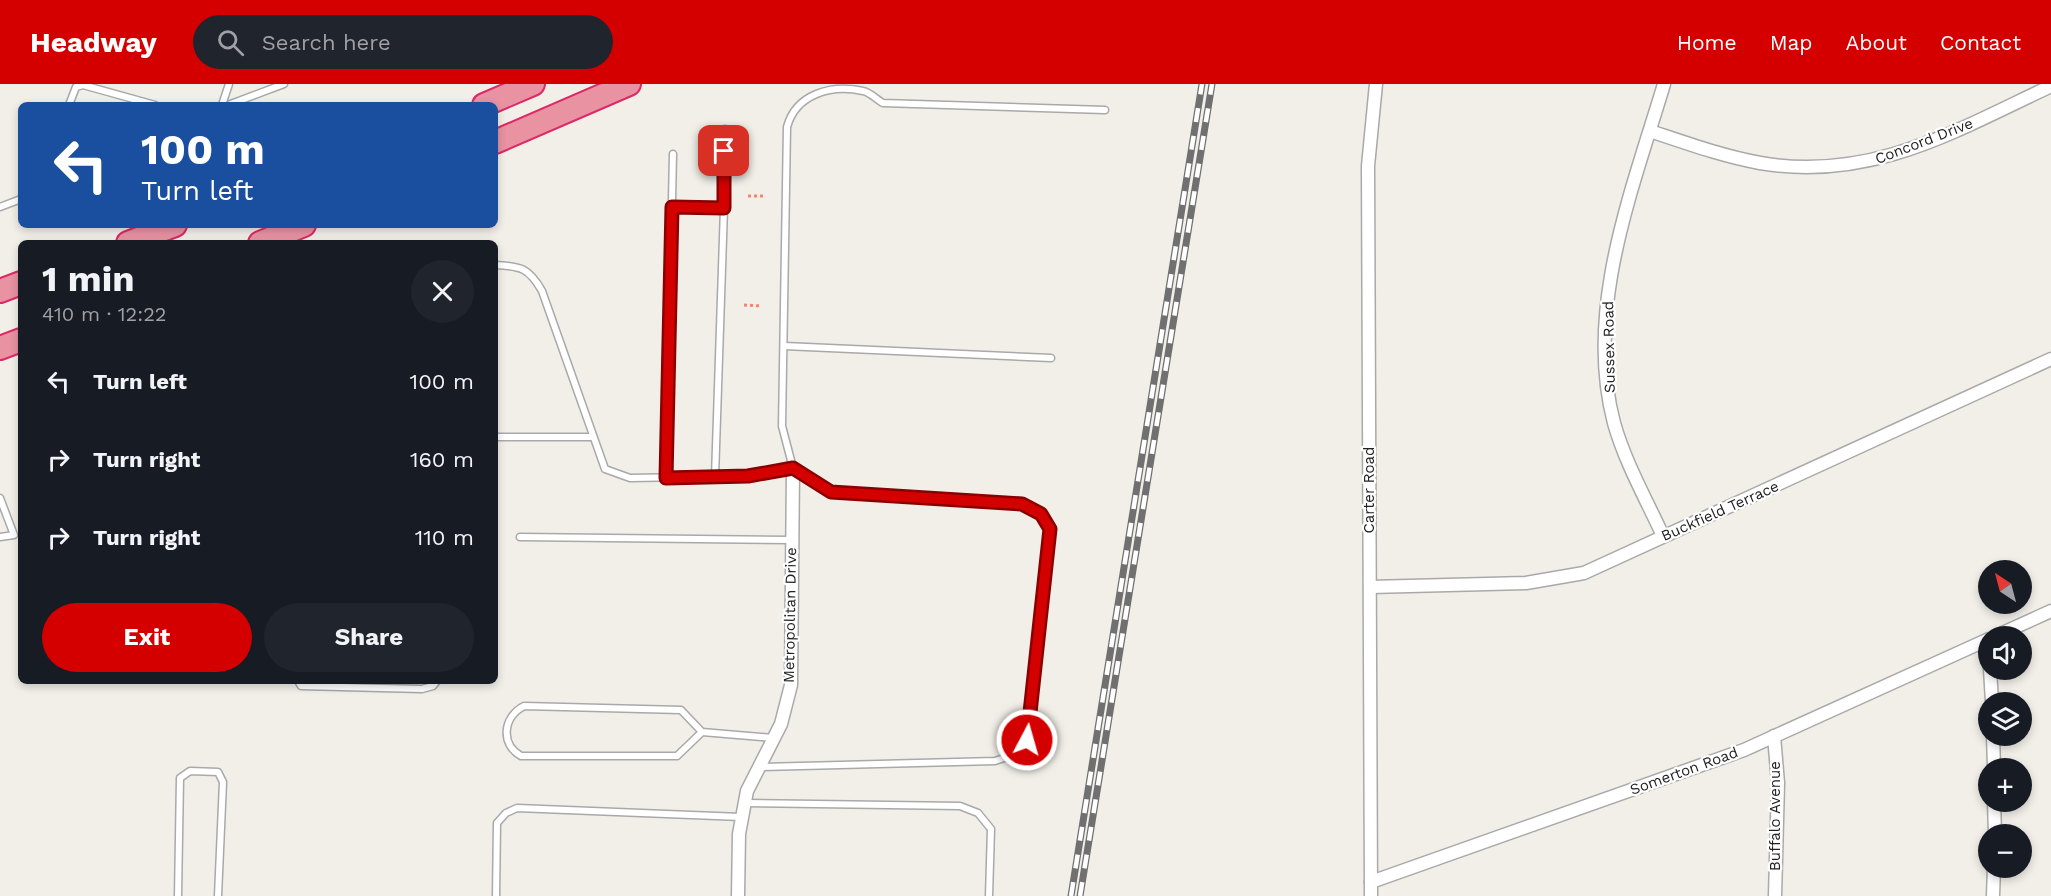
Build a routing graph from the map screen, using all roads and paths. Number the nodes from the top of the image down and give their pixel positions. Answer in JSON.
{"nodes":[{"id":1,"x":229,"y":84,"type":"edge"},
{"id":2,"x":284,"y":84,"type":"edge"},
{"id":3,"x":533,"y":84,"type":"edge"},
{"id":4,"x":629,"y":84,"type":"edge"},
{"id":5,"x":1376,"y":84,"type":"edge"},
{"id":6,"x":1664,"y":84,"type":"edge"},
{"id":7,"x":2051,"y":86,"type":"edge"},
{"id":8,"x":70,"y":102,"type":"edge"},
{"id":9,"x":144,"y":102,"type":"edge"},
{"id":10,"x":223,"y":102,"type":"edge"},
{"id":11,"x":236,"y":102,"type":"edge"},
{"id":12,"x":491,"y":102,"type":"edge"},
{"id":13,"x":1105,"y":110,"type":"dead end"},
{"id":14,"x":725,"y":129,"type":"dead end"},
{"id":15,"x":1650,"y":131,"type":"junction"},
{"id":16,"x":498,"y":141,"type":"edge"},
{"id":17,"x":673,"y":154,"type":"dead end"},
{"id":18,"x":748,"y":196,"type":"dead end"},
{"id":19,"x":765,"y":196,"type":"dead end"},
{"id":20,"x":18,"y":200,"type":"edge"},
{"id":21,"x":0,"y":207,"type":"edge"},
{"id":22,"x":672,"y":207,"type":"junction"},
{"id":23,"x":724,"y":208,"type":"junction"},
{"id":24,"x":167,"y":228,"type":"edge"},
{"id":25,"x":297,"y":228,"type":"edge"},
{"id":26,"x":136,"y":240,"type":"edge"},
{"id":27,"x":267,"y":240,"type":"edge"},
{"id":28,"x":498,"y":265,"type":"edge"},
{"id":29,"x":18,"y":284,"type":"edge"},
{"id":30,"x":0,"y":291,"type":"edge"},
{"id":31,"x":744,"y":305,"type":"dead end"},
{"id":32,"x":762,"y":306,"type":"dead end"},
{"id":33,"x":18,"y":341,"type":"edge"},
{"id":34,"x":784,"y":346,"type":"junction"},
{"id":35,"x":0,"y":348,"type":"edge"},
{"id":36,"x":1051,"y":358,"type":"dead end"},
{"id":37,"x":2051,"y":359,"type":"edge"},
{"id":38,"x":498,"y":437,"type":"edge"},
{"id":39,"x":593,"y":437,"type":"junction"},
{"id":40,"x":793,"y":468,"type":"junction"},
{"id":41,"x":715,"y":477,"type":"junction"},
{"id":42,"x":666,"y":478,"type":"junction"},
{"id":43,"x":0,"y":498,"type":"edge"},
{"id":44,"x":14,"y":535,"type":"junction"},
{"id":45,"x":1664,"y":536,"type":"junction"},
{"id":46,"x":0,"y":537,"type":"edge"},
{"id":47,"x":520,"y":537,"type":"dead end"},
{"id":48,"x":18,"y":538,"type":"edge"},
{"id":49,"x":791,"y":540,"type":"junction"},
{"id":50,"x":1370,"y":587,"type":"junction"},
{"id":51,"x":2051,"y":611,"type":"edge"},
{"id":52,"x":2018,"y":626,"type":"edge"},
{"id":53,"x":1978,"y":645,"type":"edge"},
{"id":54,"x":300,"y":684,"type":"edge"},
{"id":55,"x":435,"y":684,"type":"edge"},
{"id":56,"x":702,"y":732,"type":"junction"},
{"id":57,"x":1774,"y":736,"type":"junction"},
{"id":58,"x":773,"y":738,"type":"junction"},
{"id":59,"x":756,"y":767,"type":"junction"},
{"id":60,"x":744,"y":803,"type":"junction"},
{"id":61,"x":741,"y":817,"type":"junction"},
{"id":62,"x":1994,"y":878,"type":"edge"},
{"id":63,"x":1371,"y":882,"type":"junction"},
{"id":64,"x":178,"y":896,"type":"edge"},
{"id":65,"x":218,"y":896,"type":"edge"},
{"id":66,"x":496,"y":896,"type":"edge"},
{"id":67,"x":738,"y":896,"type":"edge"},
{"id":68,"x":989,"y":896,"type":"edge"},
{"id":69,"x":1371,"y":896,"type":"edge"},
{"id":70,"x":1775,"y":896,"type":"edge"},
{"id":71,"x":1993,"y":896,"type":"edge"}],
"edges":[{"from":1,"to":10,"type":"lane"},
{"from":2,"to":11,"type":"lane"},
{"from":3,"to":12,"type":"highway"},
{"from":4,"to":16,"type":"highway"},
{"from":5,"to":50,"type":"street","name":"Carter Road"},
{"from":6,"to":15,"type":"street","name":"Sussex Road"},
{"from":7,"to":15,"type":"street","name":"Concord Drive"},
{"from":8,"to":9,"type":"lane"},
{"from":13,"to":34,"type":"lane"},
{"from":14,"to":23,"type":"lane"},
{"from":15,"to":45,"type":"street","name":"Sussex Road"},
{"from":17,"to":22,"type":"lane"},
{"from":18,"to":19,"type":"path"},
{"from":20,"to":21,"type":"lane"},
{"from":22,"to":23,"type":"lane"},
{"from":22,"to":42,"type":"lane"},
{"from":23,"to":41,"type":"lane"},
{"from":24,"to":26,"type":"highway"},
{"from":25,"to":27,"type":"highway"},
{"from":28,"to":39,"type":"lane"},
{"from":29,"to":30,"type":"highway"},
{"from":31,"to":32,"type":"path"},
{"from":33,"to":35,"type":"highway"},
{"from":34,"to":36,"type":"lane"},
{"from":34,"to":40,"type":"lane"},
{"from":37,"to":45,"type":"street","name":"Buckfield Terrace"},
{"from":38,"to":39,"type":"lane"},
{"from":39,"to":42,"type":"lane"},
{"from":40,"to":41,"type":"lane"},
{"from":40,"to":49,"type":"street","name":"Metropolitan Drive"},
{"from":40,"to":59,"type":"lane"},
{"from":41,"to":42,"type":"lane"},
{"from":43,"to":44,"type":"lane"},
{"from":44,"to":46,"type":"lane"},
{"from":44,"to":48,"type":"lane"},
{"from":45,"to":50,"type":"street","name":"Buckfield Terrace"},
{"from":47,"to":49,"type":"lane"},
{"from":49,"to":58,"type":"street","name":"Metropolitan Drive"},
{"from":50,"to":63,"type":"street","name":"Carter Road"},
{"from":51,"to":52,"type":"street"},
{"from":53,"to":57,"type":"street","name":"Somerton Road"},
{"from":54,"to":55,"type":"lane"},
{"from":56,"to":56,"type":"lane"},
{"from":56,"to":58,"type":"lane"},
{"from":57,"to":63,"type":"street","name":"Somerton Road"},
{"from":57,"to":70,"type":"street","name":"Buffalo Avenue"},
{"from":58,"to":59,"type":"street","name":"Metropolitan Drive"},
{"from":59,"to":60,"type":"street","name":"Metropolitan Drive"},
{"from":60,"to":61,"type":"street","name":"Metropolitan Drive"},
{"from":60,"to":68,"type":"lane"},
{"from":61,"to":66,"type":"lane"},
{"from":61,"to":67,"type":"street","name":"Metropolitan Drive"},
{"from":62,"to":71,"type":"street"},
{"from":63,"to":69,"type":"street","name":"Carter Road"},
{"from":64,"to":65,"type":"lane"}]}
